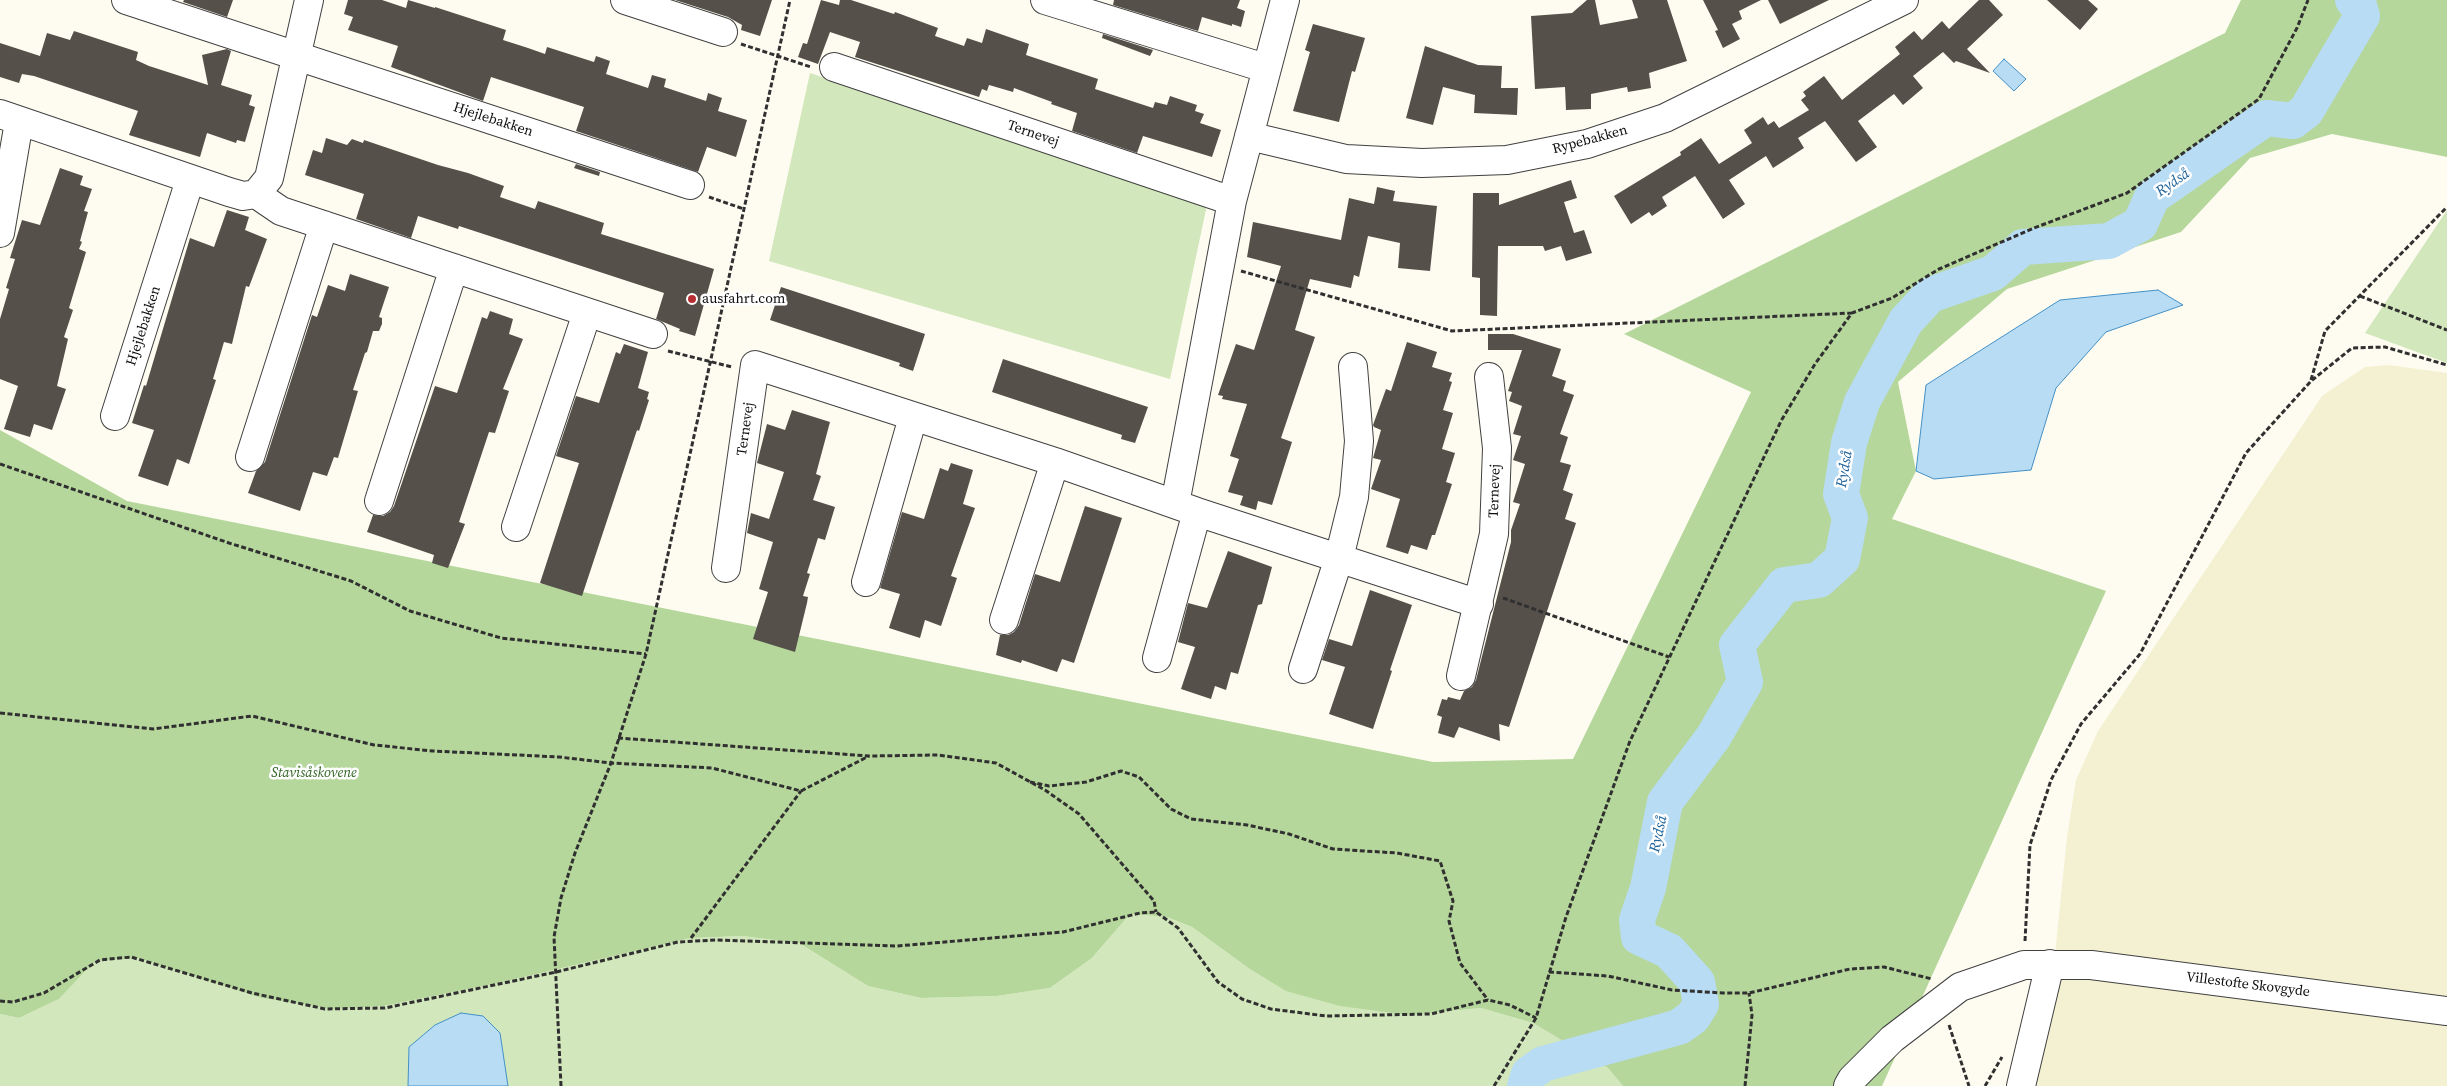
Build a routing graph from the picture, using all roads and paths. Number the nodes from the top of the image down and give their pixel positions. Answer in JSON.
{"nodes":[{"id":1,"x":126,"y":0,"type":"edge"},
{"id":2,"x":309,"y":0,"type":"edge"},
{"id":3,"x":625,"y":0,"type":"edge"},
{"id":4,"x":790,"y":0,"type":"edge"},
{"id":5,"x":1045,"y":0,"type":"edge"},
{"id":6,"x":1285,"y":0,"type":"edge"},
{"id":7,"x":1904,"y":0,"type":"edge"},
{"id":8,"x":2308,"y":0,"type":"edge"},
{"id":9,"x":723,"y":32,"type":"joint"},
{"id":10,"x":297,"y":56,"type":"junction"},
{"id":11,"x":776,"y":56,"type":"junction"},
{"id":12,"x":834,"y":68,"type":"joint"},
{"id":13,"x":1266,"y":68,"type":"junction"},
{"id":14,"x":10,"y":118,"type":"edge"},
{"id":15,"x":1249,"y":136,"type":"junction"},
{"id":16,"x":190,"y":180,"type":"junction"},
{"id":17,"x":690,"y":185,"type":"joint"},
{"id":18,"x":256,"y":194,"type":"junction"},
{"id":19,"x":1232,"y":201,"type":"junction"},
{"id":20,"x":2447,"y":207,"type":"edge"},
{"id":21,"x":744,"y":209,"type":"junction"},
{"id":22,"x":324,"y":225,"type":"junction"},
{"id":23,"x":0,"y":233,"type":"edge"},
{"id":24,"x":1221,"y":265,"type":"junction"},
{"id":25,"x":454,"y":268,"type":"junction"},
{"id":26,"x":2360,"y":296,"type":"junction"},
{"id":27,"x":587,"y":313,"type":"junction"},
{"id":28,"x":1852,"y":313,"type":"junction"},
{"id":29,"x":2447,"y":330,"type":"edge"},
{"id":30,"x":653,"y":334,"type":"joint"},
{"id":31,"x":710,"y":364,"type":"junction"},
{"id":32,"x":754,"y":365,"type":"junction"},
{"id":33,"x":2447,"y":365,"type":"edge"},
{"id":34,"x":1353,"y":367,"type":"dead end"},
{"id":35,"x":1489,"y":377,"type":"dead end"},
{"id":36,"x":2311,"y":381,"type":"junction"},
{"id":37,"x":114,"y":416,"type":"dead end"},
{"id":38,"x":913,"y":417,"type":"junction"},
{"id":39,"x":250,"y":457,"type":"dead end"},
{"id":40,"x":1055,"y":462,"type":"junction"},
{"id":41,"x":0,"y":464,"type":"edge"},
{"id":42,"x":379,"y":501,"type":"dead end"},
{"id":43,"x":1186,"y":508,"type":"junction"},
{"id":44,"x":516,"y":526,"type":"dead end"},
{"id":45,"x":1339,"y":558,"type":"junction"},
{"id":46,"x":726,"y":568,"type":"dead end"},
{"id":47,"x":866,"y":582,"type":"dead end"},
{"id":48,"x":1479,"y":604,"type":"junction"},
{"id":49,"x":1521,"y":604,"type":"dead end"},
{"id":50,"x":1004,"y":620,"type":"dead end"},
{"id":51,"x":646,"y":654,"type":"junction"},
{"id":52,"x":1669,"y":657,"type":"junction"},
{"id":53,"x":1157,"y":658,"type":"dead end"},
{"id":54,"x":1303,"y":669,"type":"dead end"},
{"id":55,"x":1461,"y":676,"type":"dead end"},
{"id":56,"x":0,"y":713,"type":"edge"},
{"id":57,"x":618,"y":738,"type":"junction"},
{"id":58,"x":869,"y":756,"type":"junction"},
{"id":59,"x":610,"y":763,"type":"junction"},
{"id":60,"x":1024,"y":781,"type":"junction"},
{"id":61,"x":801,"y":791,"type":"junction"},
{"id":62,"x":1156,"y":912,"type":"junction"},
{"id":63,"x":691,"y":938,"type":"dead end"},
{"id":64,"x":2037,"y":965,"type":"junction"},
{"id":65,"x":556,"y":972,"type":"junction"},
{"id":66,"x":1549,"y":972,"type":"junction"},
{"id":67,"x":1749,"y":993,"type":"junction"},
{"id":68,"x":1951,"y":994,"type":"junction"},
{"id":69,"x":1488,"y":1000,"type":"junction"},
{"id":70,"x":0,"y":1001,"type":"edge"},
{"id":71,"x":2447,"y":1011,"type":"edge"},
{"id":72,"x":1536,"y":1018,"type":"junction"},
{"id":73,"x":2003,"y":1051,"type":"dead end"},
{"id":74,"x":561,"y":1086,"type":"edge"},
{"id":75,"x":1494,"y":1086,"type":"edge"},
{"id":76,"x":1745,"y":1086,"type":"edge"},
{"id":77,"x":1848,"y":1086,"type":"edge"},
{"id":78,"x":1969,"y":1086,"type":"edge"},
{"id":79,"x":1985,"y":1086,"type":"edge"},
{"id":80,"x":2020,"y":1086,"type":"edge"}],
"edges":[{"from":1,"to":10,"type":"street","name":"Hjejlebakken"},
{"from":2,"to":10,"type":"street"},
{"from":3,"to":9,"type":"street"},
{"from":4,"to":11,"type":"path"},
{"from":5,"to":13,"type":"street"},
{"from":6,"to":13,"type":"street"},
{"from":7,"to":15,"type":"street","name":"Rypebakken"},
{"from":8,"to":28,"type":"path"},
{"from":9,"to":11,"type":"path"},
{"from":10,"to":17,"type":"street","name":"Hjejlebakken"},
{"from":10,"to":18,"type":"street"},
{"from":11,"to":12,"type":"path"},
{"from":11,"to":21,"type":"path"},
{"from":12,"to":19,"type":"street","name":"Ternevej"},
{"from":13,"to":15,"type":"street"},
{"from":14,"to":16,"type":"street"},
{"from":14,"to":23,"type":"street"},
{"from":15,"to":19,"type":"street"},
{"from":16,"to":18,"type":"street"},
{"from":16,"to":37,"type":"street","name":"Hjejlebakken"},
{"from":17,"to":21,"type":"path"},
{"from":18,"to":22,"type":"street"},
{"from":19,"to":24,"type":"street"},
{"from":20,"to":26,"type":"path"},
{"from":21,"to":31,"type":"path"},
{"from":22,"to":25,"type":"street"},
{"from":22,"to":39,"type":"street"},
{"from":24,"to":28,"type":"path"},
{"from":24,"to":43,"type":"street"},
{"from":25,"to":27,"type":"street"},
{"from":25,"to":42,"type":"street"},
{"from":26,"to":29,"type":"path"},
{"from":26,"to":36,"type":"path"},
{"from":27,"to":30,"type":"street"},
{"from":27,"to":44,"type":"street"},
{"from":28,"to":52,"type":"path"},
{"from":30,"to":31,"type":"path"},
{"from":31,"to":32,"type":"path"},
{"from":31,"to":51,"type":"path"},
{"from":32,"to":38,"type":"street"},
{"from":32,"to":46,"type":"street","name":"Ternevej"},
{"from":33,"to":36,"type":"path"},
{"from":34,"to":45,"type":"street"},
{"from":35,"to":48,"type":"street","name":"Ternevej"},
{"from":36,"to":64,"type":"path"},
{"from":38,"to":40,"type":"street"},
{"from":38,"to":47,"type":"street"},
{"from":40,"to":43,"type":"street"},
{"from":40,"to":50,"type":"street"},
{"from":41,"to":51,"type":"path"},
{"from":43,"to":45,"type":"street"},
{"from":43,"to":53,"type":"street"},
{"from":45,"to":48,"type":"street"},
{"from":45,"to":54,"type":"street"},
{"from":48,"to":55,"type":"street","name":"Ternevej"},
{"from":49,"to":52,"type":"path"},
{"from":51,"to":57,"type":"path"},
{"from":52,"to":66,"type":"path"},
{"from":56,"to":59,"type":"path"},
{"from":57,"to":58,"type":"path"},
{"from":57,"to":59,"type":"path"},
{"from":58,"to":60,"type":"path"},
{"from":58,"to":61,"type":"path"},
{"from":59,"to":61,"type":"path"},
{"from":59,"to":65,"type":"path"},
{"from":60,"to":62,"type":"path"},
{"from":60,"to":69,"type":"path"},
{"from":61,"to":63,"type":"path"},
{"from":62,"to":65,"type":"path"},
{"from":62,"to":69,"type":"path"},
{"from":64,"to":68,"type":"street","name":"Villestofte Skovgyde"},
{"from":64,"to":71,"type":"street","name":"Villestofte Skovgyde"},
{"from":64,"to":80,"type":"street"},
{"from":65,"to":70,"type":"path"},
{"from":65,"to":74,"type":"path"},
{"from":66,"to":67,"type":"path"},
{"from":66,"to":72,"type":"path"},
{"from":67,"to":68,"type":"path"},
{"from":67,"to":76,"type":"path"},
{"from":68,"to":77,"type":"street","name":"Villestofte Skovgyde"},
{"from":68,"to":78,"type":"path"},
{"from":69,"to":72,"type":"path"},
{"from":72,"to":75,"type":"path"},
{"from":73,"to":79,"type":"path"}]}
